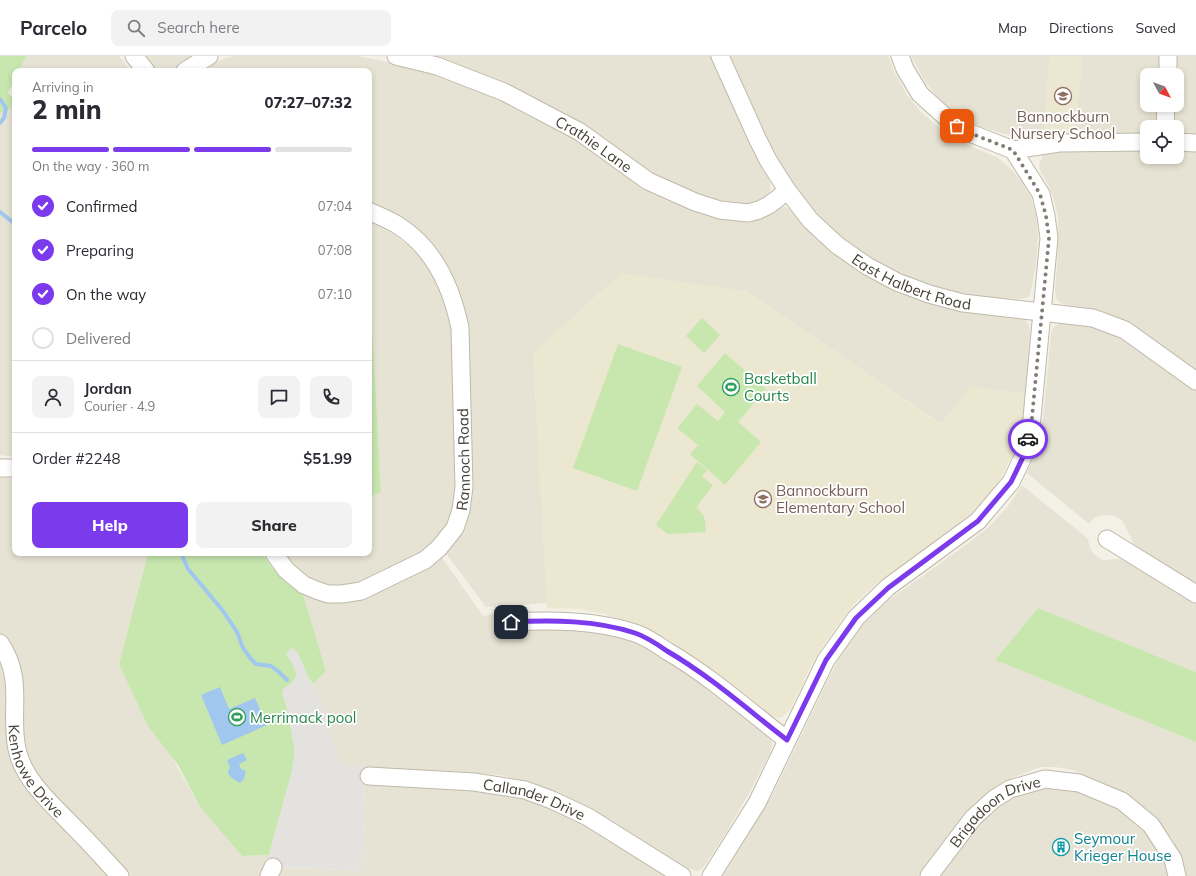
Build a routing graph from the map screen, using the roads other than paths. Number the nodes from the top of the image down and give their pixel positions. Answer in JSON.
{"nodes":[{"id":1,"x":134,"y":56,"type":"edge"},
{"id":2,"x":209,"y":56,"type":"edge"},
{"id":3,"x":396,"y":56,"type":"edge"},
{"id":4,"x":720,"y":56,"type":"edge"},
{"id":5,"x":900,"y":56,"type":"edge"},
{"id":6,"x":1168,"y":56,"type":"edge"},
{"id":7,"x":144,"y":68,"type":"edge"},
{"id":8,"x":190,"y":68,"type":"edge"},
{"id":9,"x":1168,"y":68,"type":"edge"},
{"id":10,"x":1140,"y":142,"type":"edge"},
{"id":11,"x":1184,"y":142,"type":"edge"},
{"id":12,"x":1196,"y":142,"type":"edge"},
{"id":13,"x":1013,"y":150,"type":"junction"},
{"id":14,"x":786,"y":190,"type":"junction"},
{"id":15,"x":372,"y":213,"type":"edge"},
{"id":16,"x":1043,"y":312,"type":"junction"},
{"id":17,"x":1196,"y":381,"type":"edge"},
{"id":18,"x":0,"y":468,"type":"edge"},
{"id":19,"x":12,"y":468,"type":"edge"},
{"id":20,"x":1107,"y":539,"type":"dead end"},
{"id":21,"x":276,"y":556,"type":"edge"},
{"id":22,"x":1196,"y":594,"type":"edge"},
{"id":23,"x":511,"y":622,"type":"dead end"},
{"id":24,"x":0,"y":643,"type":"edge"},
{"id":25,"x":787,"y":740,"type":"junction"},
{"id":26,"x":369,"y":776,"type":"dead end"},
{"id":27,"x":120,"y":876,"type":"edge"},
{"id":28,"x":682,"y":876,"type":"edge"},
{"id":29,"x":711,"y":876,"type":"edge"},
{"id":30,"x":929,"y":876,"type":"edge"},
{"id":31,"x":1177,"y":876,"type":"edge"}],
"edges":[{"from":1,"to":7,"type":"street"},
{"from":2,"to":8,"type":"street"},
{"from":3,"to":14,"type":"street","name":"Crathie Lane"},
{"from":4,"to":14,"type":"street","name":"East Halbert Road"},
{"from":5,"to":13,"type":"street"},
{"from":6,"to":9,"type":"street"},
{"from":10,"to":13,"type":"street"},
{"from":11,"to":12,"type":"street"},
{"from":13,"to":16,"type":"street"},
{"from":14,"to":16,"type":"street","name":"East Halbert Road"},
{"from":15,"to":21,"type":"street","name":"Rannoch Road"},
{"from":16,"to":17,"type":"street","name":"East Halbert Road"},
{"from":16,"to":25,"type":"street"},
{"from":18,"to":19,"type":"street"},
{"from":20,"to":22,"type":"street"},
{"from":23,"to":25,"type":"street"},
{"from":24,"to":27,"type":"street","name":"Kenhowe Drive"},
{"from":25,"to":29,"type":"street"},
{"from":26,"to":28,"type":"street","name":"Callander Drive"},
{"from":30,"to":31,"type":"street","name":"Brigadoon Drive"}]}
